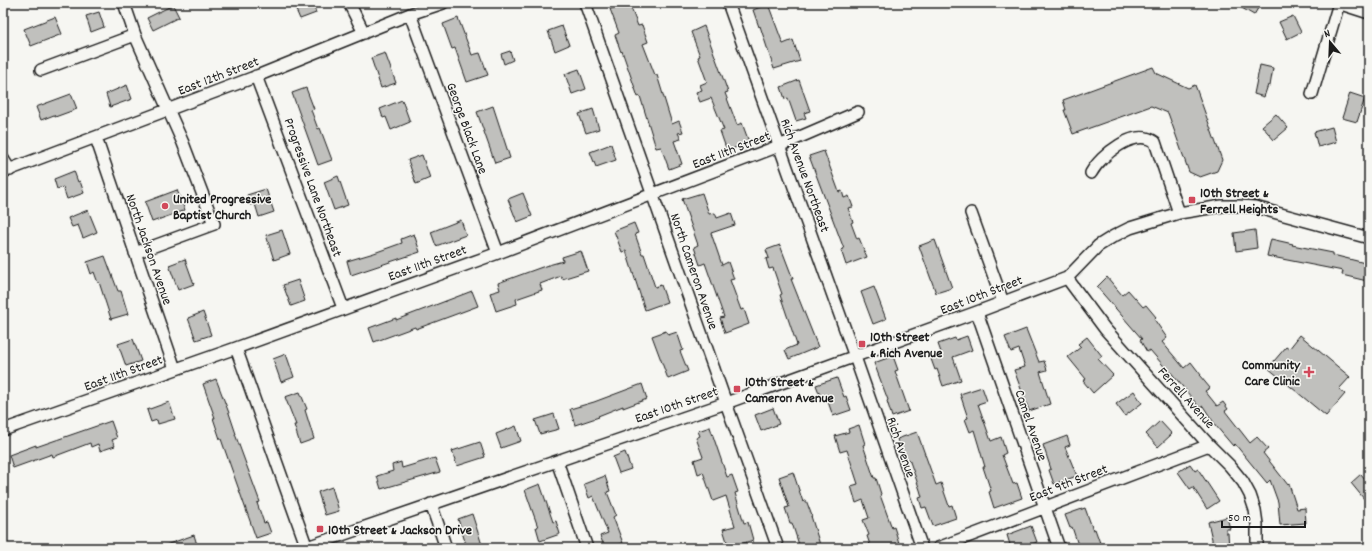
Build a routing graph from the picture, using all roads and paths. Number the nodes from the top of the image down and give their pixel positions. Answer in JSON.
{"nodes":[{"id":1,"x":124,"y":3,"type":"edge"},
{"id":2,"x":349,"y":3,"type":"edge"},
{"id":3,"x":443,"y":3,"type":"edge"},
{"id":4,"x":586,"y":3,"type":"edge"},
{"id":5,"x":728,"y":3,"type":"edge"},
{"id":6,"x":1338,"y":3,"type":"edge"},
{"id":7,"x":410,"y":14,"type":"junction"},
{"id":8,"x":1369,"y":14,"type":"edge"},
{"id":9,"x":364,"y":33,"type":"junction"},
{"id":10,"x":135,"y":35,"type":"junction"},
{"id":11,"x":41,"y":70,"type":"dead end"},
{"id":12,"x":256,"y":76,"type":"junction"},
{"id":13,"x":1312,"y":94,"type":"dead end"},
{"id":14,"x":168,"y":110,"type":"junction"},
{"id":15,"x":858,"y":112,"type":"dead end"},
{"id":16,"x":96,"y":138,"type":"junction"},
{"id":17,"x":779,"y":146,"type":"junction"},
{"id":18,"x":3,"y":159,"type":"edge"},
{"id":19,"x":6,"y":171,"type":"edge"},
{"id":20,"x":1091,"y":173,"type":"dead end"},
{"id":21,"x":652,"y":195,"type":"junction"},
{"id":22,"x":971,"y":213,"type":"dead end"},
{"id":23,"x":1179,"y":213,"type":"junction"},
{"id":24,"x":1369,"y":238,"type":"edge"},
{"id":25,"x":498,"y":252,"type":"junction"},
{"id":26,"x":135,"y":253,"type":"junction"},
{"id":27,"x":1067,"y":278,"type":"junction"},
{"id":28,"x":1003,"y":302,"type":"junction"},
{"id":29,"x":343,"y":308,"type":"junction"},
{"id":30,"x":977,"y":312,"type":"junction"},
{"id":31,"x":236,"y":348,"type":"junction"},
{"id":32,"x":855,"y":357,"type":"junction"},
{"id":33,"x":175,"y":369,"type":"junction"},
{"id":34,"x":726,"y":403,"type":"junction"},
{"id":35,"x":3,"y":430,"type":"edge"},
{"id":36,"x":1209,"y":445,"type":"junction"},
{"id":37,"x":557,"y":461,"type":"junction"},
{"id":38,"x":431,"y":504,"type":"junction"},
{"id":39,"x":1044,"y":507,"type":"junction"},
{"id":40,"x":306,"y":548,"type":"edge"},
{"id":41,"x":446,"y":548,"type":"edge"},
{"id":42,"x":587,"y":548,"type":"edge"},
{"id":43,"x":778,"y":548,"type":"edge"},
{"id":44,"x":922,"y":548,"type":"edge"},
{"id":45,"x":938,"y":548,"type":"edge"},
{"id":46,"x":1058,"y":548,"type":"edge"},
{"id":47,"x":1257,"y":548,"type":"edge"}],
"edges":[{"from":1,"to":10,"type":"street"},
{"from":2,"to":9,"type":"street"},
{"from":3,"to":7,"type":"street","name":"East 12th Street"},
{"from":4,"to":21,"type":"street","name":"North Cameron Avenue"},
{"from":5,"to":17,"type":"street","name":"Rich Avenue Northeast"},
{"from":6,"to":8,"type":"street"},
{"from":6,"to":13,"type":"street"},
{"from":7,"to":9,"type":"street","name":"East 12th Street"},
{"from":7,"to":25,"type":"street","name":"George Black Lane"},
{"from":9,"to":12,"type":"street","name":"East 12th Street"},
{"from":10,"to":11,"type":"street"},
{"from":10,"to":14,"type":"street"},
{"from":12,"to":14,"type":"street","name":"East 12th Street"},
{"from":12,"to":29,"type":"street","name":"Progressive Lane Northeast"},
{"from":14,"to":16,"type":"street","name":"East 12th Street"},
{"from":14,"to":26,"type":"street"},
{"from":15,"to":17,"type":"street","name":"East 11th Street"},
{"from":16,"to":19,"type":"street","name":"East 12th Street"},
{"from":16,"to":26,"type":"street","name":"North Jackson Avenue"},
{"from":17,"to":21,"type":"street","name":"East 11th Street"},
{"from":17,"to":32,"type":"street","name":"Rich Avenue Northeast"},
{"from":18,"to":19,"type":"street"},
{"from":20,"to":23,"type":"street"},
{"from":21,"to":25,"type":"street","name":"East 11th Street"},
{"from":21,"to":34,"type":"street","name":"North Cameron Avenue"},
{"from":22,"to":28,"type":"street"},
{"from":23,"to":24,"type":"street","name":"East 10th Street"},
{"from":23,"to":27,"type":"street","name":"East 10th Street"},
{"from":25,"to":29,"type":"street","name":"East 11th Street"},
{"from":26,"to":33,"type":"street","name":"North Jackson Avenue"},
{"from":27,"to":28,"type":"street","name":"East 10th Street"},
{"from":27,"to":36,"type":"street","name":"Ferrell Avenue"},
{"from":28,"to":30,"type":"street","name":"East 10th Street"},
{"from":29,"to":31,"type":"street","name":"East 11th Street"},
{"from":30,"to":32,"type":"street","name":"East 10th Street"},
{"from":30,"to":39,"type":"street","name":"Camel Avenue"},
{"from":31,"to":33,"type":"street","name":"East 11th Street"},
{"from":31,"to":40,"type":"street"},
{"from":32,"to":34,"type":"street","name":"East 10th Street"},
{"from":32,"to":44,"type":"street","name":"Rich Avenue"},
{"from":33,"to":35,"type":"street","name":"East 11th Street"},
{"from":34,"to":37,"type":"street","name":"East 10th Street"},
{"from":34,"to":43,"type":"street","name":"North Cameron Avenue"},
{"from":36,"to":39,"type":"street","name":"East 9th Street"},
{"from":36,"to":47,"type":"street","name":"Ferrell Avenue"},
{"from":37,"to":38,"type":"street","name":"East 10th Street"},
{"from":37,"to":42,"type":"street"},
{"from":38,"to":40,"type":"street","name":"East 10th Street"},
{"from":38,"to":41,"type":"street"},
{"from":39,"to":45,"type":"street","name":"East 9th Street"},
{"from":39,"to":46,"type":"street","name":"Camel Avenue"}]}
